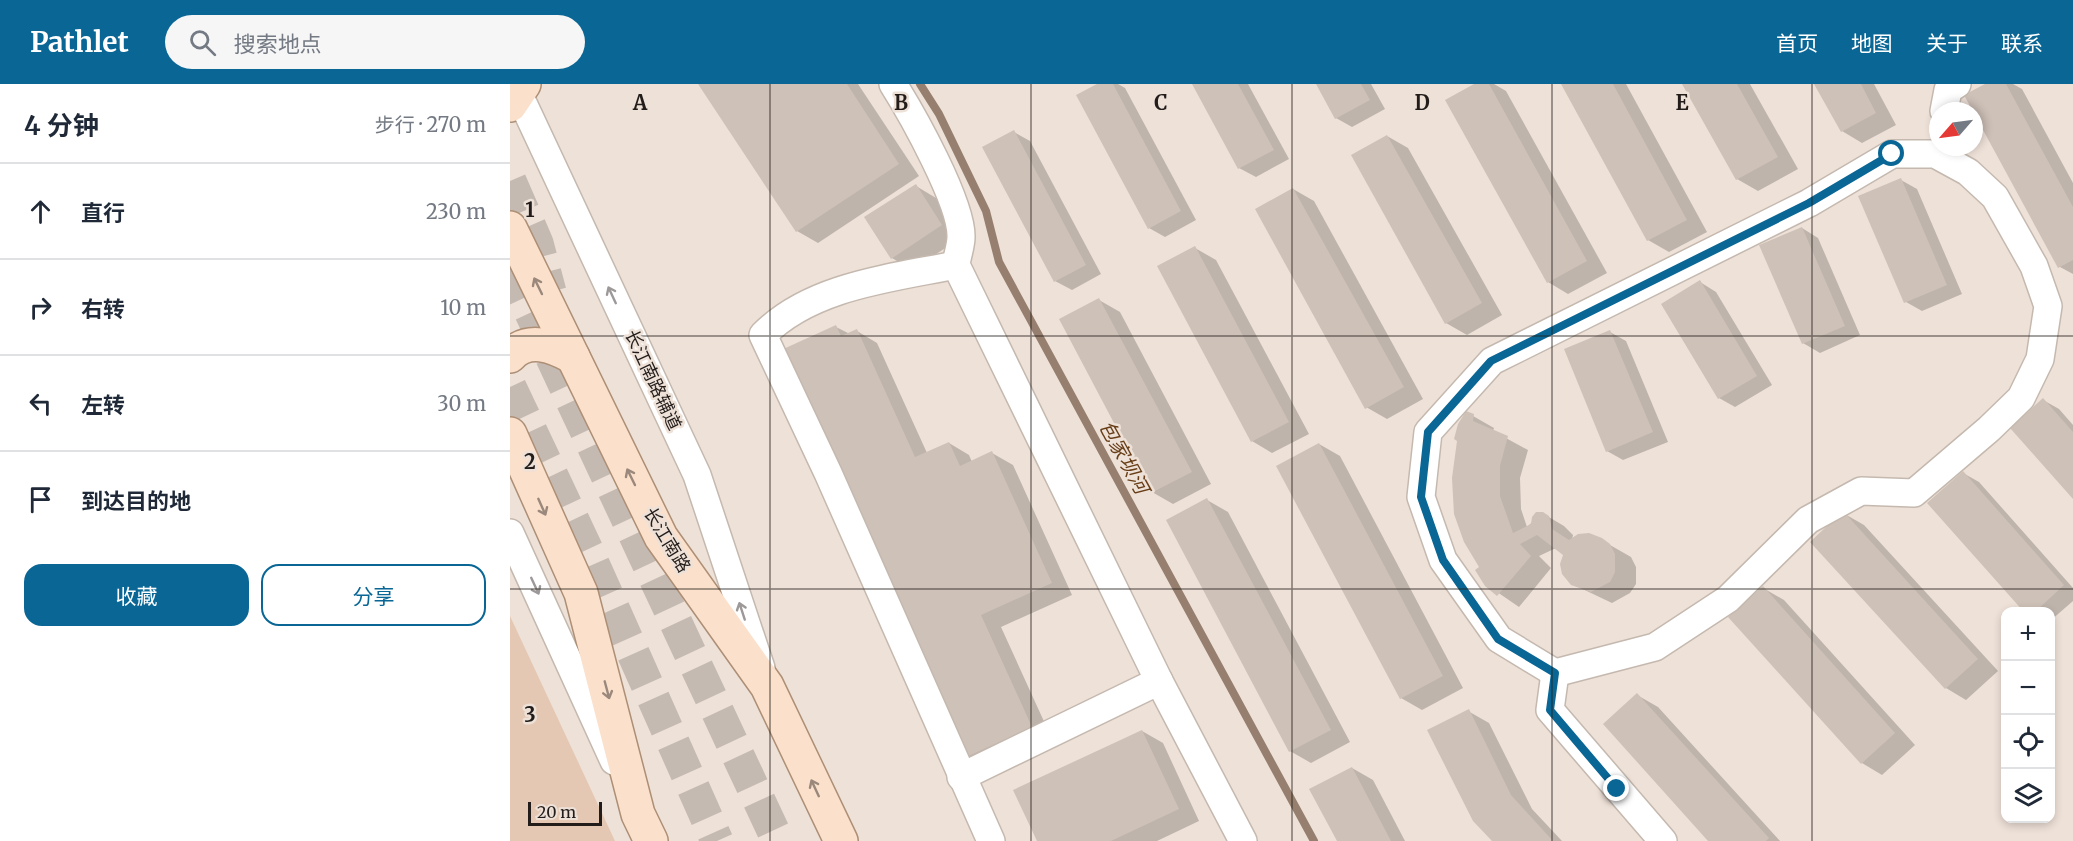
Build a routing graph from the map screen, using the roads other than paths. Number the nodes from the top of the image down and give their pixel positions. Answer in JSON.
{"nodes":[{"id":1,"x":893,"y":84,"type":"edge"},
{"id":2,"x":1957,"y":84,"type":"edge"},
{"id":3,"x":516,"y":91,"type":"edge"},
{"id":4,"x":1946,"y":102,"type":"edge"},
{"id":5,"x":1929,"y":148,"type":"edge"},
{"id":6,"x":1948,"y":156,"type":"edge"},
{"id":7,"x":510,"y":228,"type":"edge"},
{"id":8,"x":956,"y":265,"type":"junction"},
{"id":9,"x":510,"y":356,"type":"edge"},
{"id":10,"x":573,"y":357,"type":"junction"},
{"id":11,"x":510,"y":434,"type":"edge"},
{"id":12,"x":510,"y":533,"type":"edge"},
{"id":13,"x":1555,"y":673,"type":"junction"},
{"id":14,"x":1159,"y":681,"type":"junction"},
{"id":15,"x":767,"y":686,"type":"junction"},
{"id":16,"x":961,"y":777,"type":"junction"},
{"id":17,"x":645,"y":827,"type":"edge"},
{"id":18,"x":841,"y":841,"type":"edge"},
{"id":19,"x":991,"y":841,"type":"edge"},
{"id":20,"x":1243,"y":841,"type":"edge"},
{"id":21,"x":1663,"y":841,"type":"edge"}],
"edges":[{"from":1,"to":8,"type":"street"},
{"from":2,"to":4,"type":"street"},
{"from":15,"to":3,"type":"street","name":"长江南路辅道","one_way":true},
{"from":5,"to":13,"type":"street"},
{"from":6,"to":13,"type":"street"},
{"from":10,"to":7,"type":"main road","name":"长江南路","one_way":true},
{"from":8,"to":14,"type":"street"},
{"from":8,"to":16,"type":"street"},
{"from":9,"to":10,"type":"main road"},
{"from":15,"to":10,"type":"main road","name":"长江南路","one_way":true},
{"from":11,"to":17,"type":"main road","one_way":true},
{"from":12,"to":17,"type":"street","one_way":true},
{"from":13,"to":21,"type":"street"},
{"from":14,"to":16,"type":"street"},
{"from":14,"to":20,"type":"street"},
{"from":18,"to":15,"type":"main road","name":"长江南路","one_way":true},
{"from":16,"to":19,"type":"street"}]}
